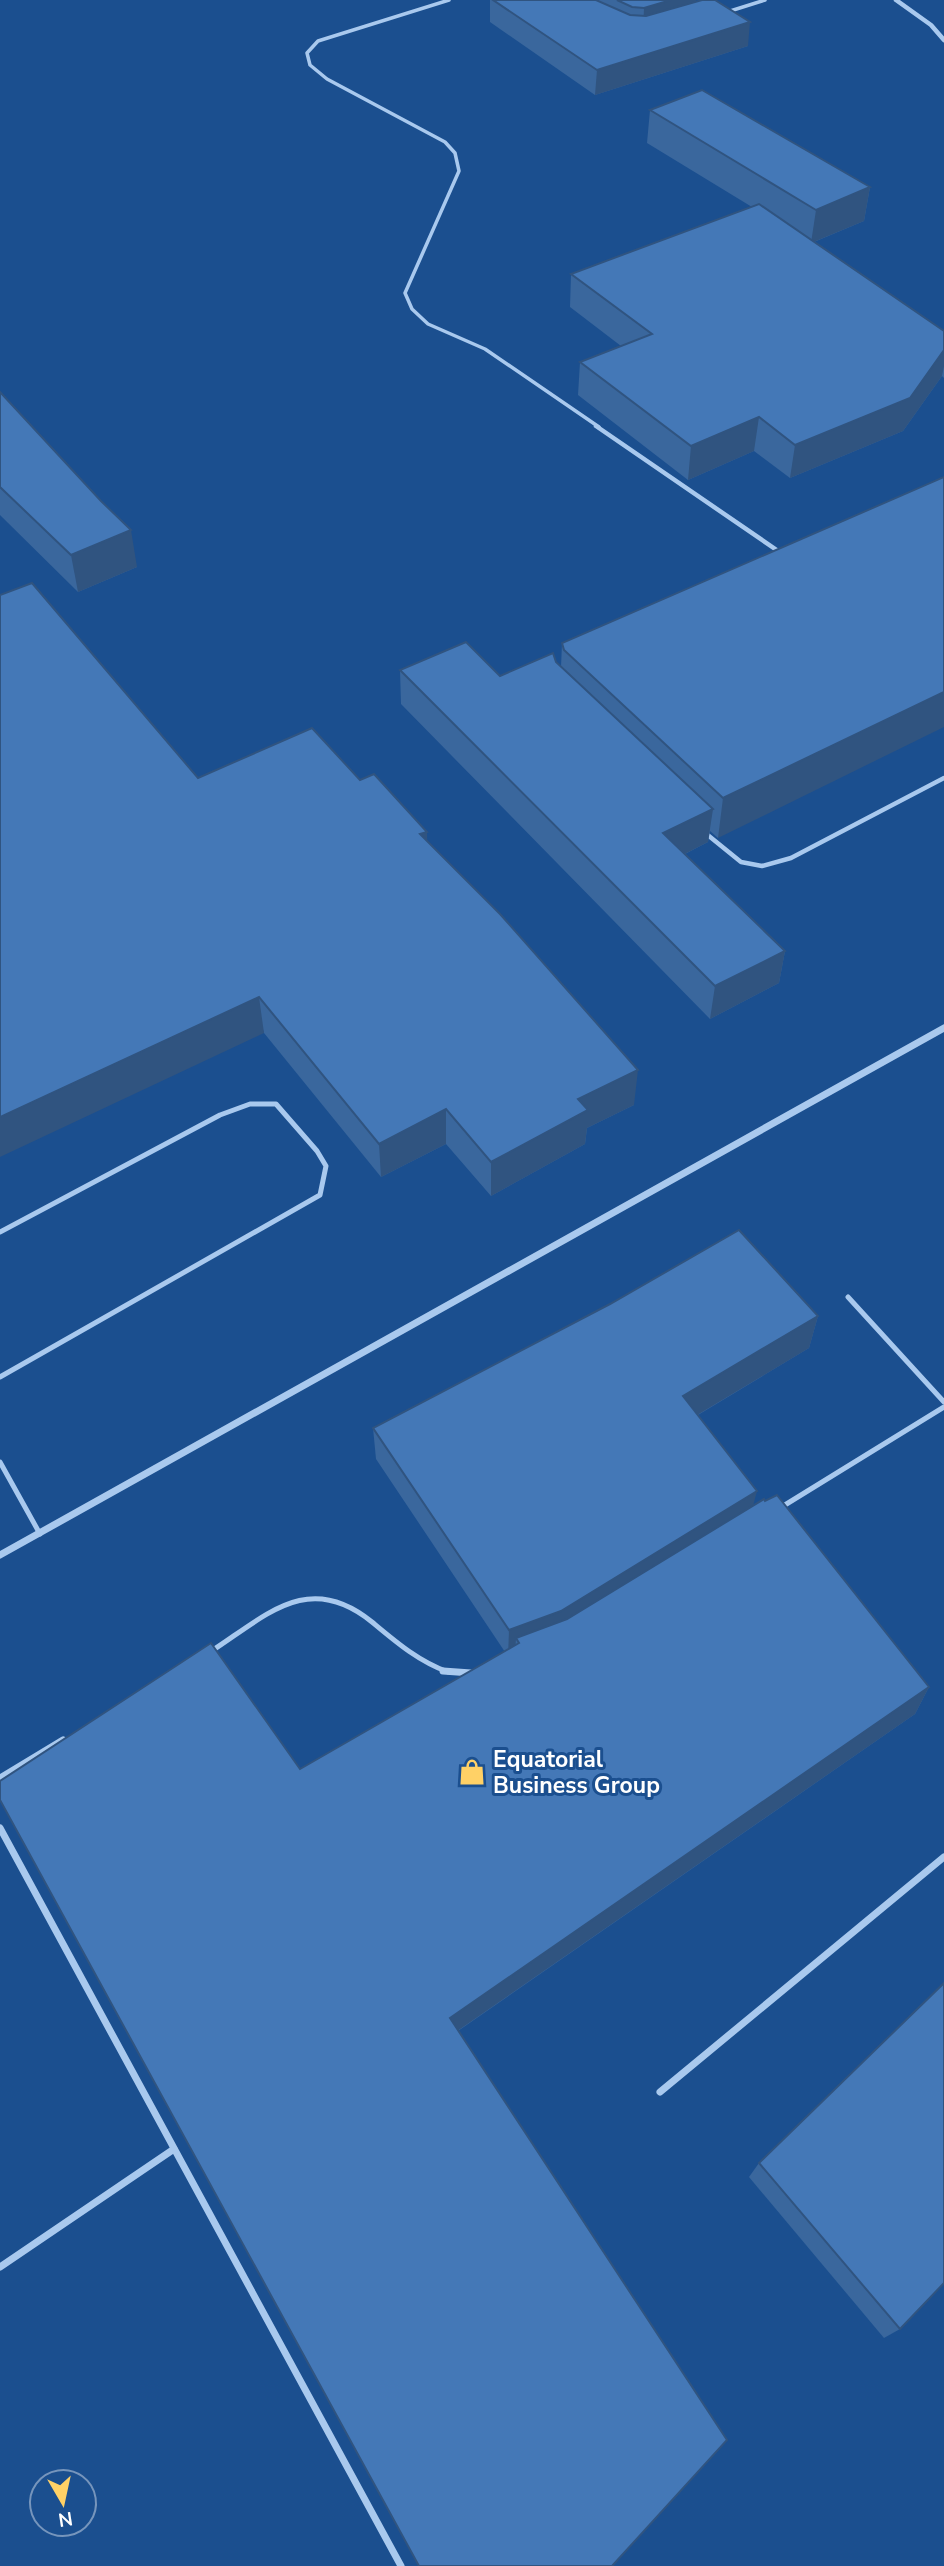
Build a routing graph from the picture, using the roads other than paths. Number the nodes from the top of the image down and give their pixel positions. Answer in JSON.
{"nodes":[{"id":1,"x":449,"y":0,"type":"edge"},
{"id":2,"x":765,"y":0,"type":"edge"},
{"id":3,"x":896,"y":0,"type":"edge"},
{"id":4,"x":718,"y":15,"type":"edge"},
{"id":5,"x":944,"y":40,"type":"edge"},
{"id":6,"x":781,"y":553,"type":"edge"},
{"id":7,"x":944,"y":778,"type":"edge"},
{"id":8,"x":697,"y":825,"type":"edge"},
{"id":9,"x":944,"y":1028,"type":"edge"},
{"id":10,"x":0,"y":1232,"type":"edge"},
{"id":11,"x":848,"y":1297,"type":"dead end"},
{"id":12,"x":0,"y":1377,"type":"edge"},
{"id":13,"x":944,"y":1405,"type":"edge"},
{"id":14,"x":0,"y":1462,"type":"edge"},
{"id":15,"x":778,"y":1509,"type":"edge"},
{"id":16,"x":40,"y":1534,"type":"junction"},
{"id":17,"x":0,"y":1555,"type":"edge"},
{"id":18,"x":199,"y":1659,"type":"edge"},
{"id":19,"x":482,"y":1671,"type":"edge"},
{"id":20,"x":70,"y":1736,"type":"edge"},
{"id":21,"x":0,"y":1778,"type":"edge"},
{"id":22,"x":0,"y":1828,"type":"edge"},
{"id":23,"x":944,"y":1857,"type":"edge"},
{"id":24,"x":660,"y":2092,"type":"dead end"},
{"id":25,"x":174,"y":2150,"type":"junction"},
{"id":26,"x":0,"y":2267,"type":"edge"},
{"id":27,"x":401,"y":2566,"type":"edge"}],
"edges":[{"from":1,"to":6,"type":"lane"},
{"from":2,"to":4,"type":"lane"},
{"from":3,"to":5,"type":"street"},
{"from":7,"to":8,"type":"lane"},
{"from":9,"to":16,"type":"street"},
{"from":10,"to":12,"type":"lane"},
{"from":11,"to":13,"type":"lane"},
{"from":13,"to":15,"type":"lane"},
{"from":14,"to":16,"type":"lane"},
{"from":16,"to":17,"type":"street"},
{"from":18,"to":19,"type":"lane"},
{"from":20,"to":21,"type":"lane"},
{"from":22,"to":25,"type":"lane"},
{"from":23,"to":24,"type":"lane"},
{"from":25,"to":26,"type":"lane"},
{"from":25,"to":27,"type":"lane"}]}
